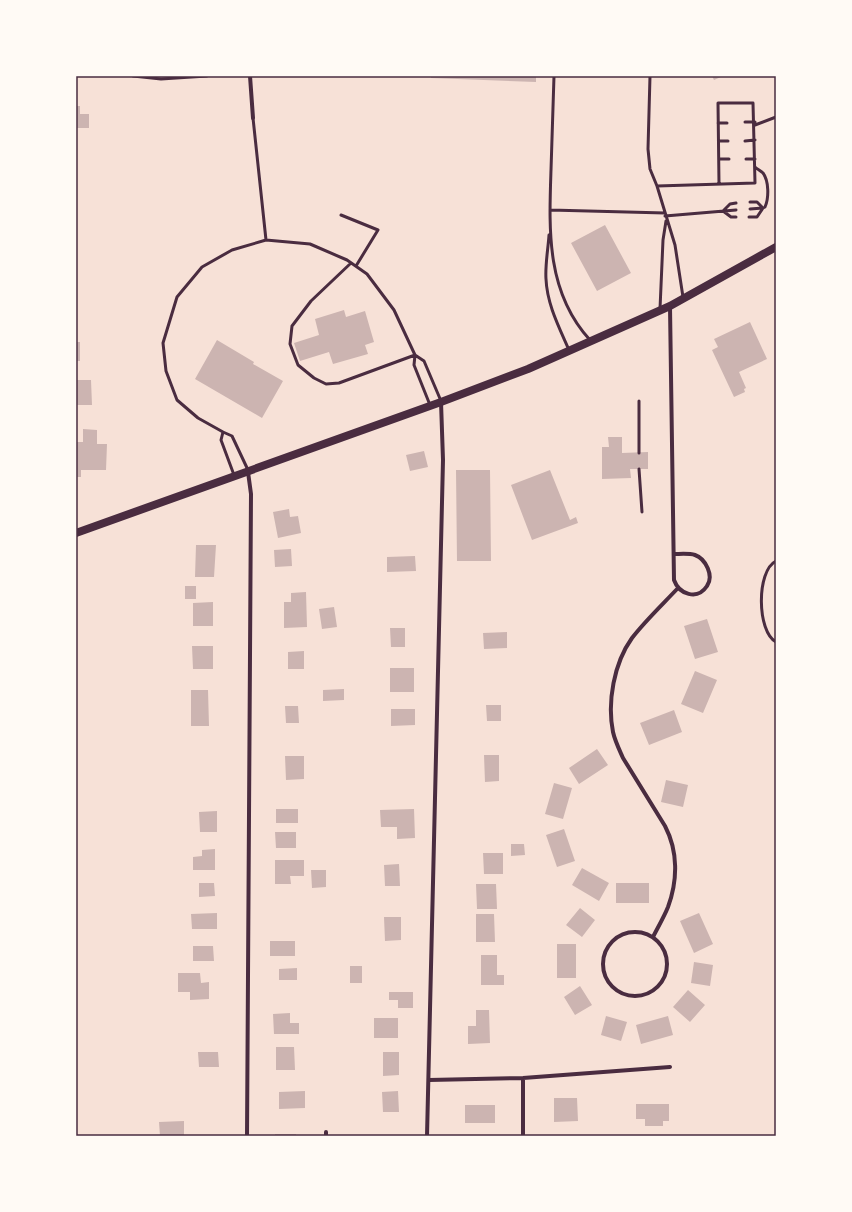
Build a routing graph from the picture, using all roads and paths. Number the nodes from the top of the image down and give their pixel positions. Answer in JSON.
{"nodes":[{"id":1,"x":132,"y":76,"type":"edge"},
{"id":2,"x":207,"y":76,"type":"edge"},
{"id":3,"x":250,"y":76,"type":"edge"},
{"id":4,"x":554,"y":76,"type":"edge"},
{"id":5,"x":650,"y":76,"type":"edge"},
{"id":6,"x":776,"y":117,"type":"edge"},
{"id":7,"x":253,"y":118,"type":"joint"},
{"id":8,"x":745,"y":122,"type":"dead end"},
{"id":9,"x":718,"y":123,"type":"junction"},
{"id":10,"x":727,"y":123,"type":"dead end"},
{"id":11,"x":755,"y":123,"type":"junction"},
{"id":12,"x":745,"y":140,"type":"dead end"},
{"id":13,"x":755,"y":140,"type":"junction"},
{"id":14,"x":719,"y":141,"type":"junction"},
{"id":15,"x":728,"y":141,"type":"dead end"},
{"id":16,"x":755,"y":158,"type":"junction"},
{"id":17,"x":719,"y":159,"type":"junction"},
{"id":18,"x":729,"y":159,"type":"dead end"},
{"id":19,"x":746,"y":159,"type":"dead end"},
{"id":20,"x":755,"y":167,"type":"junction"},
{"id":21,"x":719,"y":184,"type":"junction"},
{"id":22,"x":657,"y":186,"type":"junction"},
{"id":23,"x":750,"y":202,"type":"dead end"},
{"id":24,"x":736,"y":203,"type":"dead end"},
{"id":25,"x":763,"y":208,"type":"junction"},
{"id":26,"x":750,"y":209,"type":"dead end"},
{"id":27,"x":550,"y":210,"type":"junction"},
{"id":28,"x":736,"y":210,"type":"dead end"},
{"id":29,"x":723,"y":212,"type":"junction"},
{"id":30,"x":341,"y":215,"type":"dead end"},
{"id":31,"x":666,"y":216,"type":"junction"},
{"id":32,"x":736,"y":217,"type":"dead end"},
{"id":33,"x":749,"y":217,"type":"dead end"},
{"id":34,"x":550,"y":228,"type":"junction"},
{"id":35,"x":266,"y":240,"type":"junction"},
{"id":36,"x":776,"y":247,"type":"edge"},
{"id":37,"x":351,"y":262,"type":"junction"},
{"id":38,"x":356,"y":266,"type":"junction"},
{"id":39,"x":683,"y":299,"type":"junction"},
{"id":40,"x":670,"y":306,"type":"junction"},
{"id":41,"x":660,"y":311,"type":"junction"},
{"id":42,"x":591,"y":341,"type":"junction"},
{"id":43,"x":569,"y":351,"type":"junction"},
{"id":44,"x":415,"y":355,"type":"junction"},
{"id":45,"x":639,"y":401,"type":"dead end"},
{"id":46,"x":441,"y":402,"type":"junction"},
{"id":47,"x":430,"y":406,"type":"junction"},
{"id":48,"x":223,"y":432,"type":"junction"},
{"id":49,"x":639,"y":452,"type":"dead end"},
{"id":50,"x":639,"y":469,"type":"dead end"},
{"id":51,"x":248,"y":472,"type":"junction"},
{"id":52,"x":234,"y":477,"type":"junction"},
{"id":53,"x":642,"y":512,"type":"dead end"},
{"id":54,"x":76,"y":532,"type":"edge"},
{"id":55,"x":674,"y":554,"type":"junction"},
{"id":56,"x":776,"y":561,"type":"edge"},
{"id":57,"x":678,"y":588,"type":"junction"},
{"id":58,"x":776,"y":642,"type":"edge"},
{"id":59,"x":653,"y":937,"type":"junction"},
{"id":60,"x":670,"y":1067,"type":"dead end"},
{"id":61,"x":523,"y":1078,"type":"junction"},
{"id":62,"x":429,"y":1080,"type":"junction"},
{"id":63,"x":247,"y":1136,"type":"edge"},
{"id":64,"x":427,"y":1136,"type":"edge"},
{"id":65,"x":523,"y":1136,"type":"edge"}],
"edges":[{"from":1,"to":2,"type":"lane"},
{"from":3,"to":7,"type":"street"},
{"from":4,"to":27,"type":"lane"},
{"from":5,"to":22,"type":"lane"},
{"from":6,"to":11,"type":"lane"},
{"from":7,"to":35,"type":"lane"},
{"from":8,"to":11,"type":"lane"},
{"from":9,"to":10,"type":"lane"},
{"from":9,"to":11,"type":"lane"},
{"from":9,"to":14,"type":"lane"},
{"from":11,"to":13,"type":"lane"},
{"from":12,"to":13,"type":"lane"},
{"from":13,"to":16,"type":"lane"},
{"from":14,"to":15,"type":"lane"},
{"from":14,"to":17,"type":"lane"},
{"from":16,"to":19,"type":"lane"},
{"from":16,"to":20,"type":"lane"},
{"from":17,"to":18,"type":"lane"},
{"from":17,"to":21,"type":"lane"},
{"from":20,"to":21,"type":"lane"},
{"from":20,"to":25,"type":"lane"},
{"from":21,"to":22,"type":"lane"},
{"from":22,"to":31,"type":"lane"},
{"from":23,"to":25,"type":"lane"},
{"from":24,"to":29,"type":"lane"},
{"from":25,"to":26,"type":"lane"},
{"from":25,"to":33,"type":"lane"},
{"from":27,"to":31,"type":"lane"},
{"from":27,"to":34,"type":"lane"},
{"from":28,"to":29,"type":"lane"},
{"from":29,"to":31,"type":"lane"},
{"from":29,"to":32,"type":"lane"},
{"from":30,"to":38,"type":"lane"},
{"from":31,"to":39,"type":"lane"},
{"from":31,"to":41,"type":"lane"},
{"from":34,"to":42,"type":"lane"},
{"from":34,"to":43,"type":"lane"},
{"from":35,"to":37,"type":"lane"},
{"from":35,"to":48,"type":"lane"},
{"from":36,"to":39,"type":"main road"},
{"from":37,"to":38,"type":"lane"},
{"from":37,"to":44,"type":"lane"},
{"from":38,"to":44,"type":"lane"},
{"from":39,"to":40,"type":"main road"},
{"from":40,"to":41,"type":"main road"},
{"from":40,"to":55,"type":"street"},
{"from":41,"to":42,"type":"main road"},
{"from":42,"to":43,"type":"main road"},
{"from":43,"to":46,"type":"main road"},
{"from":44,"to":46,"type":"lane"},
{"from":44,"to":47,"type":"lane"},
{"from":45,"to":49,"type":"lane"},
{"from":46,"to":47,"type":"main road"},
{"from":46,"to":62,"type":"street"},
{"from":47,"to":51,"type":"main road"},
{"from":48,"to":51,"type":"lane"},
{"from":48,"to":52,"type":"lane"},
{"from":50,"to":53,"type":"lane"},
{"from":51,"to":52,"type":"main road"},
{"from":51,"to":63,"type":"street"},
{"from":52,"to":54,"type":"main road"},
{"from":55,"to":57,"type":"street"},
{"from":55,"to":57,"type":"street"},
{"from":56,"to":58,"type":"lane"},
{"from":57,"to":59,"type":"street"},
{"from":59,"to":59,"type":"street"},
{"from":60,"to":61,"type":"street"},
{"from":61,"to":62,"type":"street"},
{"from":61,"to":65,"type":"street"},
{"from":62,"to":64,"type":"street"}]}
